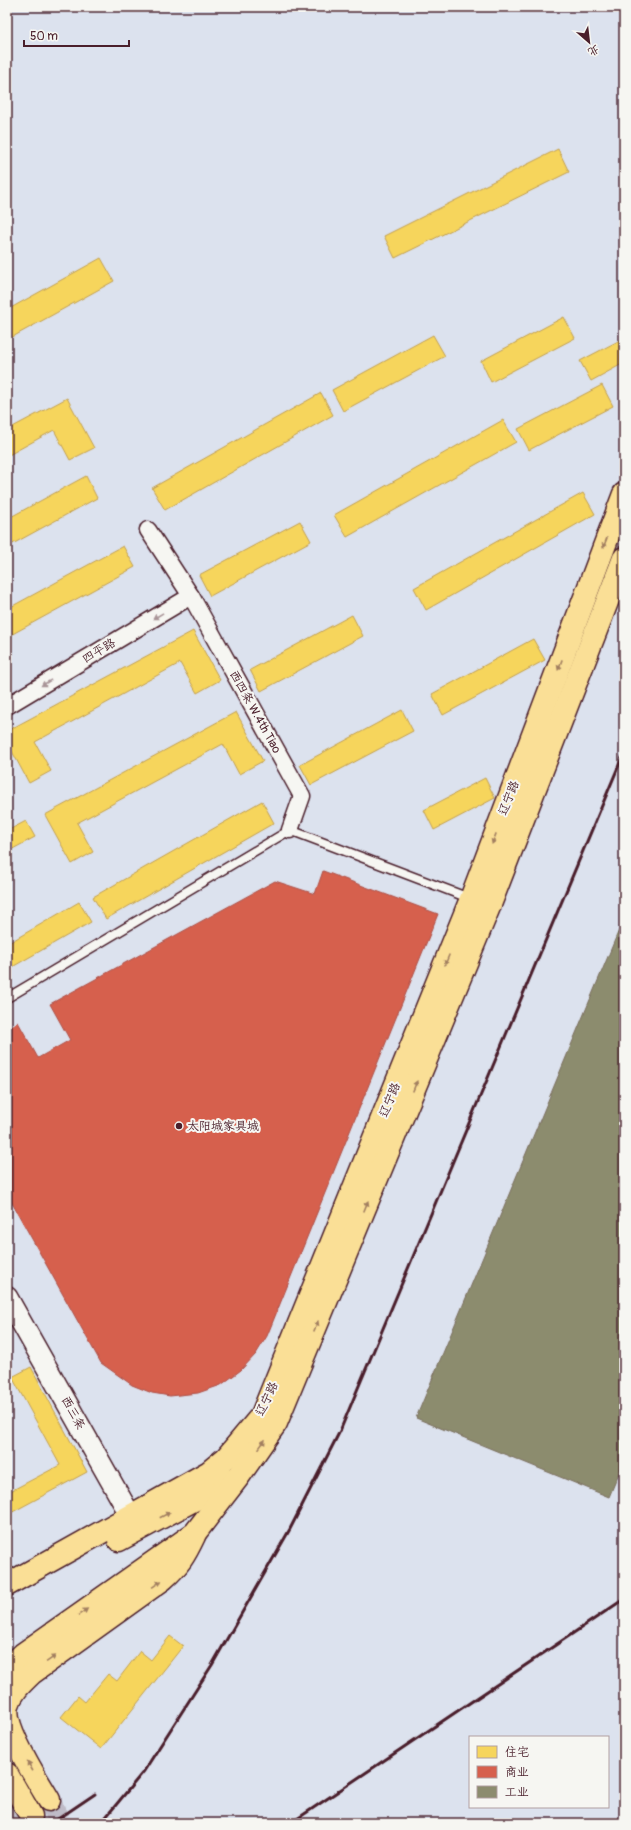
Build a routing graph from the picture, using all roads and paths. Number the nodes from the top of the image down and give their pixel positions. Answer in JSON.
{"nodes":[{"id":1,"x":624,"y":494,"type":"edge"},
{"id":2,"x":148,"y":530,"type":"dead end"},
{"id":3,"x":624,"y":558,"type":"edge"},
{"id":4,"x":191,"y":596,"type":"junction"},
{"id":5,"x":7,"y":706,"type":"edge"},
{"id":6,"x":290,"y":830,"type":"junction"},
{"id":7,"x":472,"y":899,"type":"junction"},
{"id":8,"x":7,"y":998,"type":"edge"},
{"id":9,"x":7,"y":1297,"type":"edge"},
{"id":10,"x":240,"y":1476,"type":"junction"},
{"id":11,"x":134,"y":1523,"type":"junction"},
{"id":12,"x":195,"y":1533,"type":"junction"},
{"id":13,"x":7,"y":1585,"type":"edge"},
{"id":14,"x":7,"y":1600,"type":"edge"},
{"id":15,"x":7,"y":1669,"type":"edge"},
{"id":16,"x":7,"y":1774,"type":"edge"},
{"id":17,"x":49,"y":1800,"type":"tunnel mouth"},
{"id":18,"x":31,"y":1816,"type":"tunnel mouth"}],
"edges":[{"from":1,"to":7,"type":"main road","name":"辽宁路","one_way":true},
{"from":2,"to":4,"type":"street","name":"西四条 W.4th Tiao"},
{"from":10,"to":3,"type":"main road","name":"辽宁路","one_way":true},
{"from":4,"to":5,"type":"street","name":"四平路","one_way":true},
{"from":4,"to":6,"type":"street","name":"西四条 W.4th Tiao"},
{"from":6,"to":7,"type":"lane"},
{"from":6,"to":8,"type":"lane"},
{"from":7,"to":11,"type":"main road","name":"辽宁路","one_way":true},
{"from":9,"to":11,"type":"street","name":"西三条"},
{"from":11,"to":10,"type":"main road","name":"辽宁路","one_way":true},
{"from":10,"to":12,"type":"main road"},
{"from":11,"to":13,"type":"main road","name":"辽宁路"},
{"from":11,"to":14,"type":"main road","name":"辽宁路"},
{"from":15,"to":12,"type":"main road","one_way":true},
{"from":17,"to":12,"type":"main road","one_way":true},
{"from":16,"to":18,"type":"main road"}]}
